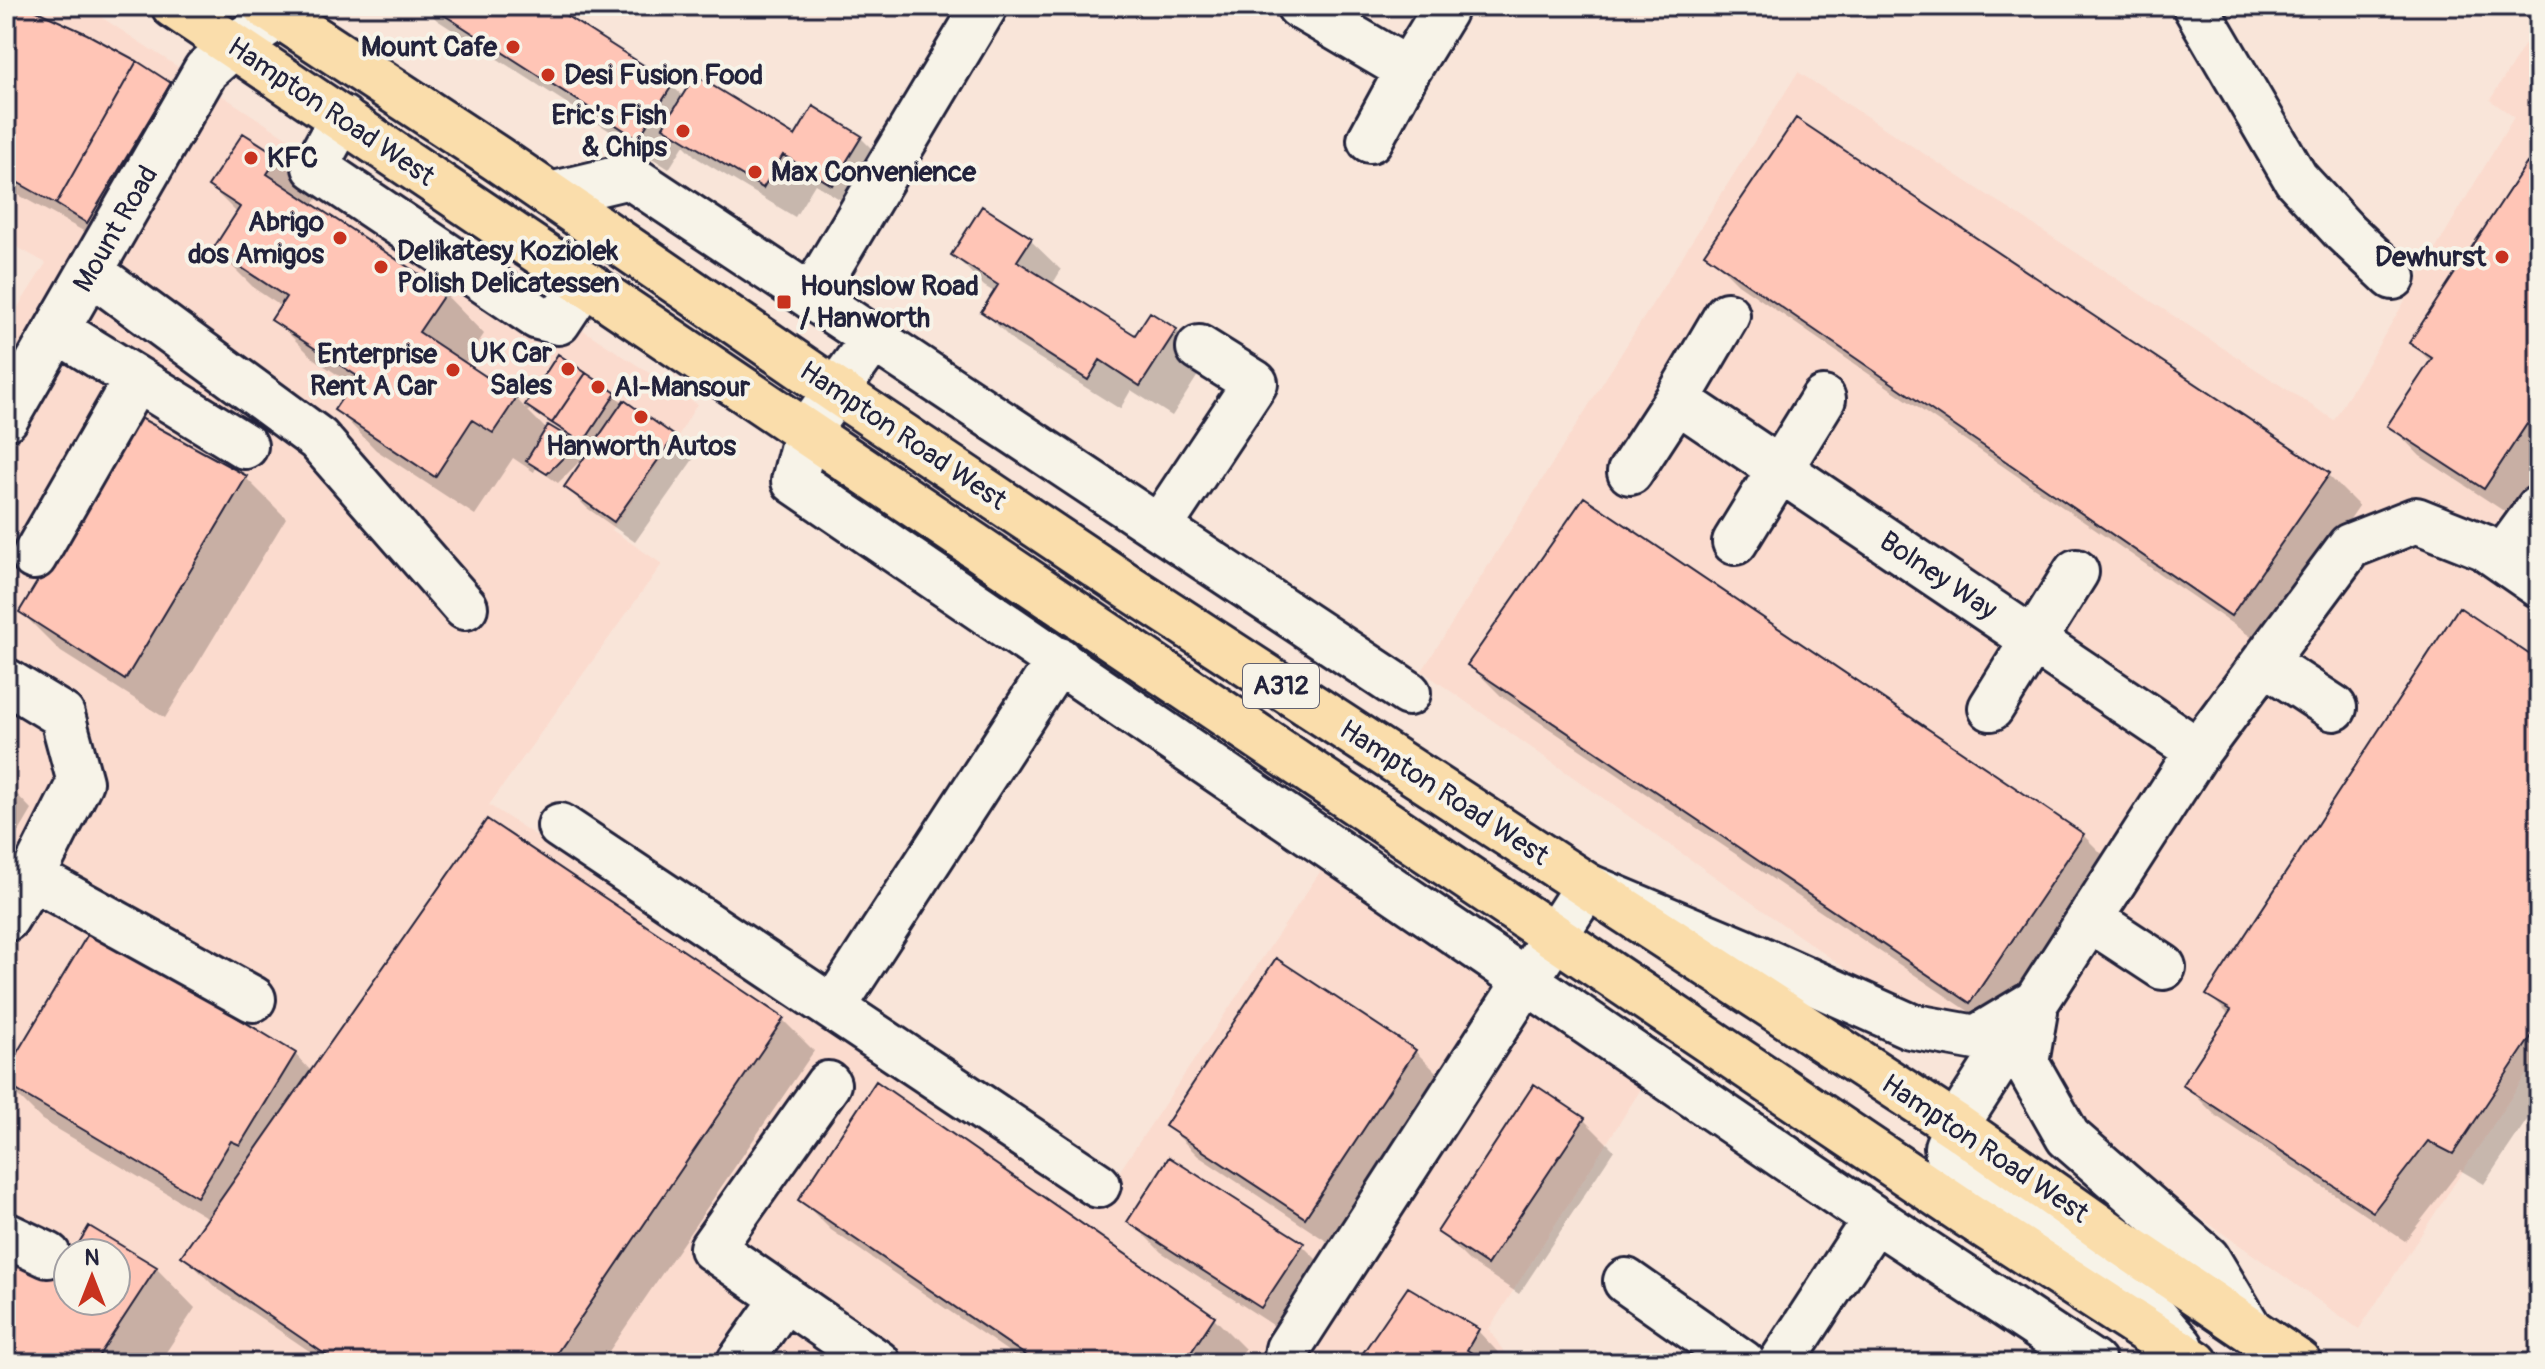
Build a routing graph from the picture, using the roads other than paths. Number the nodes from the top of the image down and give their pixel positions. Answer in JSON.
{"nodes":[{"id":1,"x":174,"y":6,"type":"edge"},
{"id":2,"x":985,"y":6,"type":"edge"},
{"id":3,"x":1299,"y":6,"type":"edge"},
{"id":4,"x":2195,"y":6,"type":"edge"},
{"id":5,"x":280,"y":10,"type":"edge"},
{"id":6,"x":1444,"y":11,"type":"dead end"},
{"id":7,"x":233,"y":46,"type":"junction"},
{"id":8,"x":1408,"y":70,"type":"junction"},
{"id":9,"x":1370,"y":140,"type":"dead end"},
{"id":10,"x":550,"y":195,"type":"junction"},
{"id":11,"x":91,"y":272,"type":"junction"},
{"id":12,"x":2393,"y":277,"type":"dead end"},
{"id":13,"x":811,"y":297,"type":"junction"},
{"id":14,"x":1727,"y":315,"type":"dead end"},
{"id":15,"x":57,"y":330,"type":"junction"},
{"id":16,"x":873,"y":339,"type":"junction"},
{"id":17,"x":1199,"y":348,"type":"dead end"},
{"id":18,"x":136,"y":379,"type":"junction"},
{"id":19,"x":836,"y":391,"type":"junction"},
{"id":20,"x":1823,"y":399,"type":"dead end"},
{"id":21,"x":1677,"y":400,"type":"junction"},
{"id":22,"x":6,"y":418,"type":"edge"},
{"id":23,"x":806,"y":433,"type":"junction"},
{"id":24,"x":245,"y":446,"type":"dead end"},
{"id":25,"x":1779,"y":468,"type":"junction"},
{"id":26,"x":1630,"y":472,"type":"dead end"},
{"id":27,"x":2539,"y":508,"type":"edge"},
{"id":28,"x":1160,"y":526,"type":"junction"},
{"id":29,"x":1735,"y":542,"type":"dead end"},
{"id":30,"x":34,"y":557,"type":"dead end"},
{"id":31,"x":2502,"y":559,"type":"junction"},
{"id":32,"x":2076,"y":572,"type":"dead end"},
{"id":33,"x":2539,"y":585,"type":"edge"},
{"id":34,"x":465,"y":607,"type":"dead end"},
{"id":35,"x":2033,"y":640,"type":"junction"},
{"id":36,"x":1059,"y":660,"type":"junction"},
{"id":37,"x":2264,"y":662,"type":"junction"},
{"id":38,"x":6,"y":681,"type":"edge"},
{"id":39,"x":1408,"y":693,"type":"dead end"},
{"id":40,"x":1991,"y":708,"type":"dead end"},
{"id":41,"x":2334,"y":708,"type":"dead end"},
{"id":42,"x":2198,"y":751,"type":"junction"},
{"id":43,"x":560,"y":826,"type":"dead end"},
{"id":44,"x":32,"y":877,"type":"junction"},
{"id":45,"x":1587,"y":886,"type":"junction"},
{"id":46,"x":6,"y":919,"type":"edge"},
{"id":47,"x":2090,"y":919,"type":"junction"},
{"id":48,"x":1554,"y":936,"type":"junction"},
{"id":49,"x":2163,"y":967,"type":"dead end"},
{"id":50,"x":1526,"y":980,"type":"junction"},
{"id":51,"x":253,"y":999,"type":"dead end"},
{"id":52,"x":2037,"y":1001,"type":"junction"},
{"id":53,"x":833,"y":1008,"type":"junction"},
{"id":54,"x":828,"y":1084,"type":"dead end"},
{"id":55,"x":1956,"y":1126,"type":"junction"},
{"id":56,"x":1875,"y":1152,"type":"junction"},
{"id":57,"x":1098,"y":1185,"type":"dead end"},
{"id":58,"x":1875,"y":1219,"type":"junction"},
{"id":59,"x":6,"y":1235,"type":"edge"},
{"id":60,"x":48,"y":1255,"type":"dead end"},
{"id":61,"x":1626,"y":1281,"type":"dead end"},
{"id":62,"x":785,"y":1298,"type":"junction"},
{"id":63,"x":2249,"y":1328,"type":"junction"},
{"id":64,"x":1284,"y":1358,"type":"edge"},
{"id":65,"x":2194,"y":1362,"type":"edge"},
{"id":66,"x":739,"y":1363,"type":"edge"},
{"id":67,"x":878,"y":1363,"type":"edge"},
{"id":68,"x":1743,"y":1363,"type":"edge"},
{"id":69,"x":1781,"y":1363,"type":"edge"},
{"id":70,"x":2093,"y":1363,"type":"edge"},
{"id":71,"x":2299,"y":1363,"type":"edge"}],
"edges":[{"from":1,"to":7,"type":"main road","name":"Hampton Road West","number":"A312"},
{"from":2,"to":13,"type":"street"},
{"from":3,"to":8,"type":"street"},
{"from":4,"to":12,"type":"street"},
{"from":5,"to":7,"type":"street","name":"Mount Road"},
{"from":5,"to":10,"type":"main road","name":"Hampton Road West","number":"A312"},
{"from":6,"to":8,"type":"street"},
{"from":7,"to":11,"type":"street","name":"Mount Road"},
{"from":7,"to":23,"type":"main road","name":"Hampton Road West","number":"A312"},
{"from":8,"to":9,"type":"street"},
{"from":10,"to":13,"type":"street"},
{"from":10,"to":19,"type":"main road","name":"Hampton Road West","number":"A312"},
{"from":11,"to":15,"type":"street","name":"Mount Road"},
{"from":11,"to":34,"type":"street"},
{"from":13,"to":16,"type":"street"},
{"from":14,"to":21,"type":"street"},
{"from":15,"to":18,"type":"street"},
{"from":15,"to":22,"type":"street","name":"Mount Road"},
{"from":16,"to":19,"type":"street"},
{"from":16,"to":28,"type":"street"},
{"from":17,"to":28,"type":"street"},
{"from":18,"to":24,"type":"street"},
{"from":18,"to":30,"type":"street"},
{"from":19,"to":23,"type":"street"},
{"from":19,"to":45,"type":"main road","name":"Hampton Road West","number":"A312"},
{"from":20,"to":25,"type":"street"},
{"from":21,"to":25,"type":"street","name":"Bolney Way"},
{"from":21,"to":26,"type":"street"},
{"from":23,"to":36,"type":"street","name":"Hampton Road West"},
{"from":23,"to":48,"type":"main road","name":"Hampton Road West","number":"A312"},
{"from":25,"to":29,"type":"street"},
{"from":25,"to":35,"type":"street","name":"Bolney Way"},
{"from":27,"to":31,"type":"street"},
{"from":28,"to":39,"type":"street"},
{"from":31,"to":33,"type":"street"},
{"from":31,"to":37,"type":"street"},
{"from":32,"to":35,"type":"street"},
{"from":35,"to":40,"type":"street"},
{"from":35,"to":42,"type":"street","name":"Bolney Way"},
{"from":36,"to":50,"type":"street","name":"Hampton Road West"},
{"from":36,"to":53,"type":"street"},
{"from":37,"to":41,"type":"street"},
{"from":37,"to":42,"type":"street"},
{"from":38,"to":44,"type":"street"},
{"from":42,"to":47,"type":"street"},
{"from":43,"to":53,"type":"street"},
{"from":44,"to":46,"type":"street"},
{"from":44,"to":51,"type":"street"},
{"from":45,"to":48,"type":"street"},
{"from":45,"to":52,"type":"street"},
{"from":45,"to":55,"type":"main road","name":"Hampton Road West","number":"A312"},
{"from":47,"to":49,"type":"street"},
{"from":47,"to":52,"type":"street"},
{"from":48,"to":50,"type":"street"},
{"from":48,"to":56,"type":"main road","name":"Hampton Road West","number":"A312"},
{"from":50,"to":58,"type":"street","name":"Hampton Road West"},
{"from":50,"to":64,"type":"street"},
{"from":52,"to":55,"type":"street"},
{"from":52,"to":63,"type":"street"},
{"from":53,"to":57,"type":"street"},
{"from":54,"to":62,"type":"street"},
{"from":55,"to":56,"type":"street"},
{"from":55,"to":63,"type":"main road","name":"Hampton Road West","number":"A312"},
{"from":55,"to":65,"type":"street"},
{"from":56,"to":65,"type":"main road","name":"Hampton Road West","number":"A312"},
{"from":58,"to":69,"type":"street"},
{"from":58,"to":70,"type":"street","name":"Hampton Road West"},
{"from":59,"to":60,"type":"street"},
{"from":61,"to":68,"type":"street"},
{"from":62,"to":66,"type":"street"},
{"from":62,"to":67,"type":"street"},
{"from":63,"to":71,"type":"main road","name":"Hampton Road West","number":"A312"}]}
